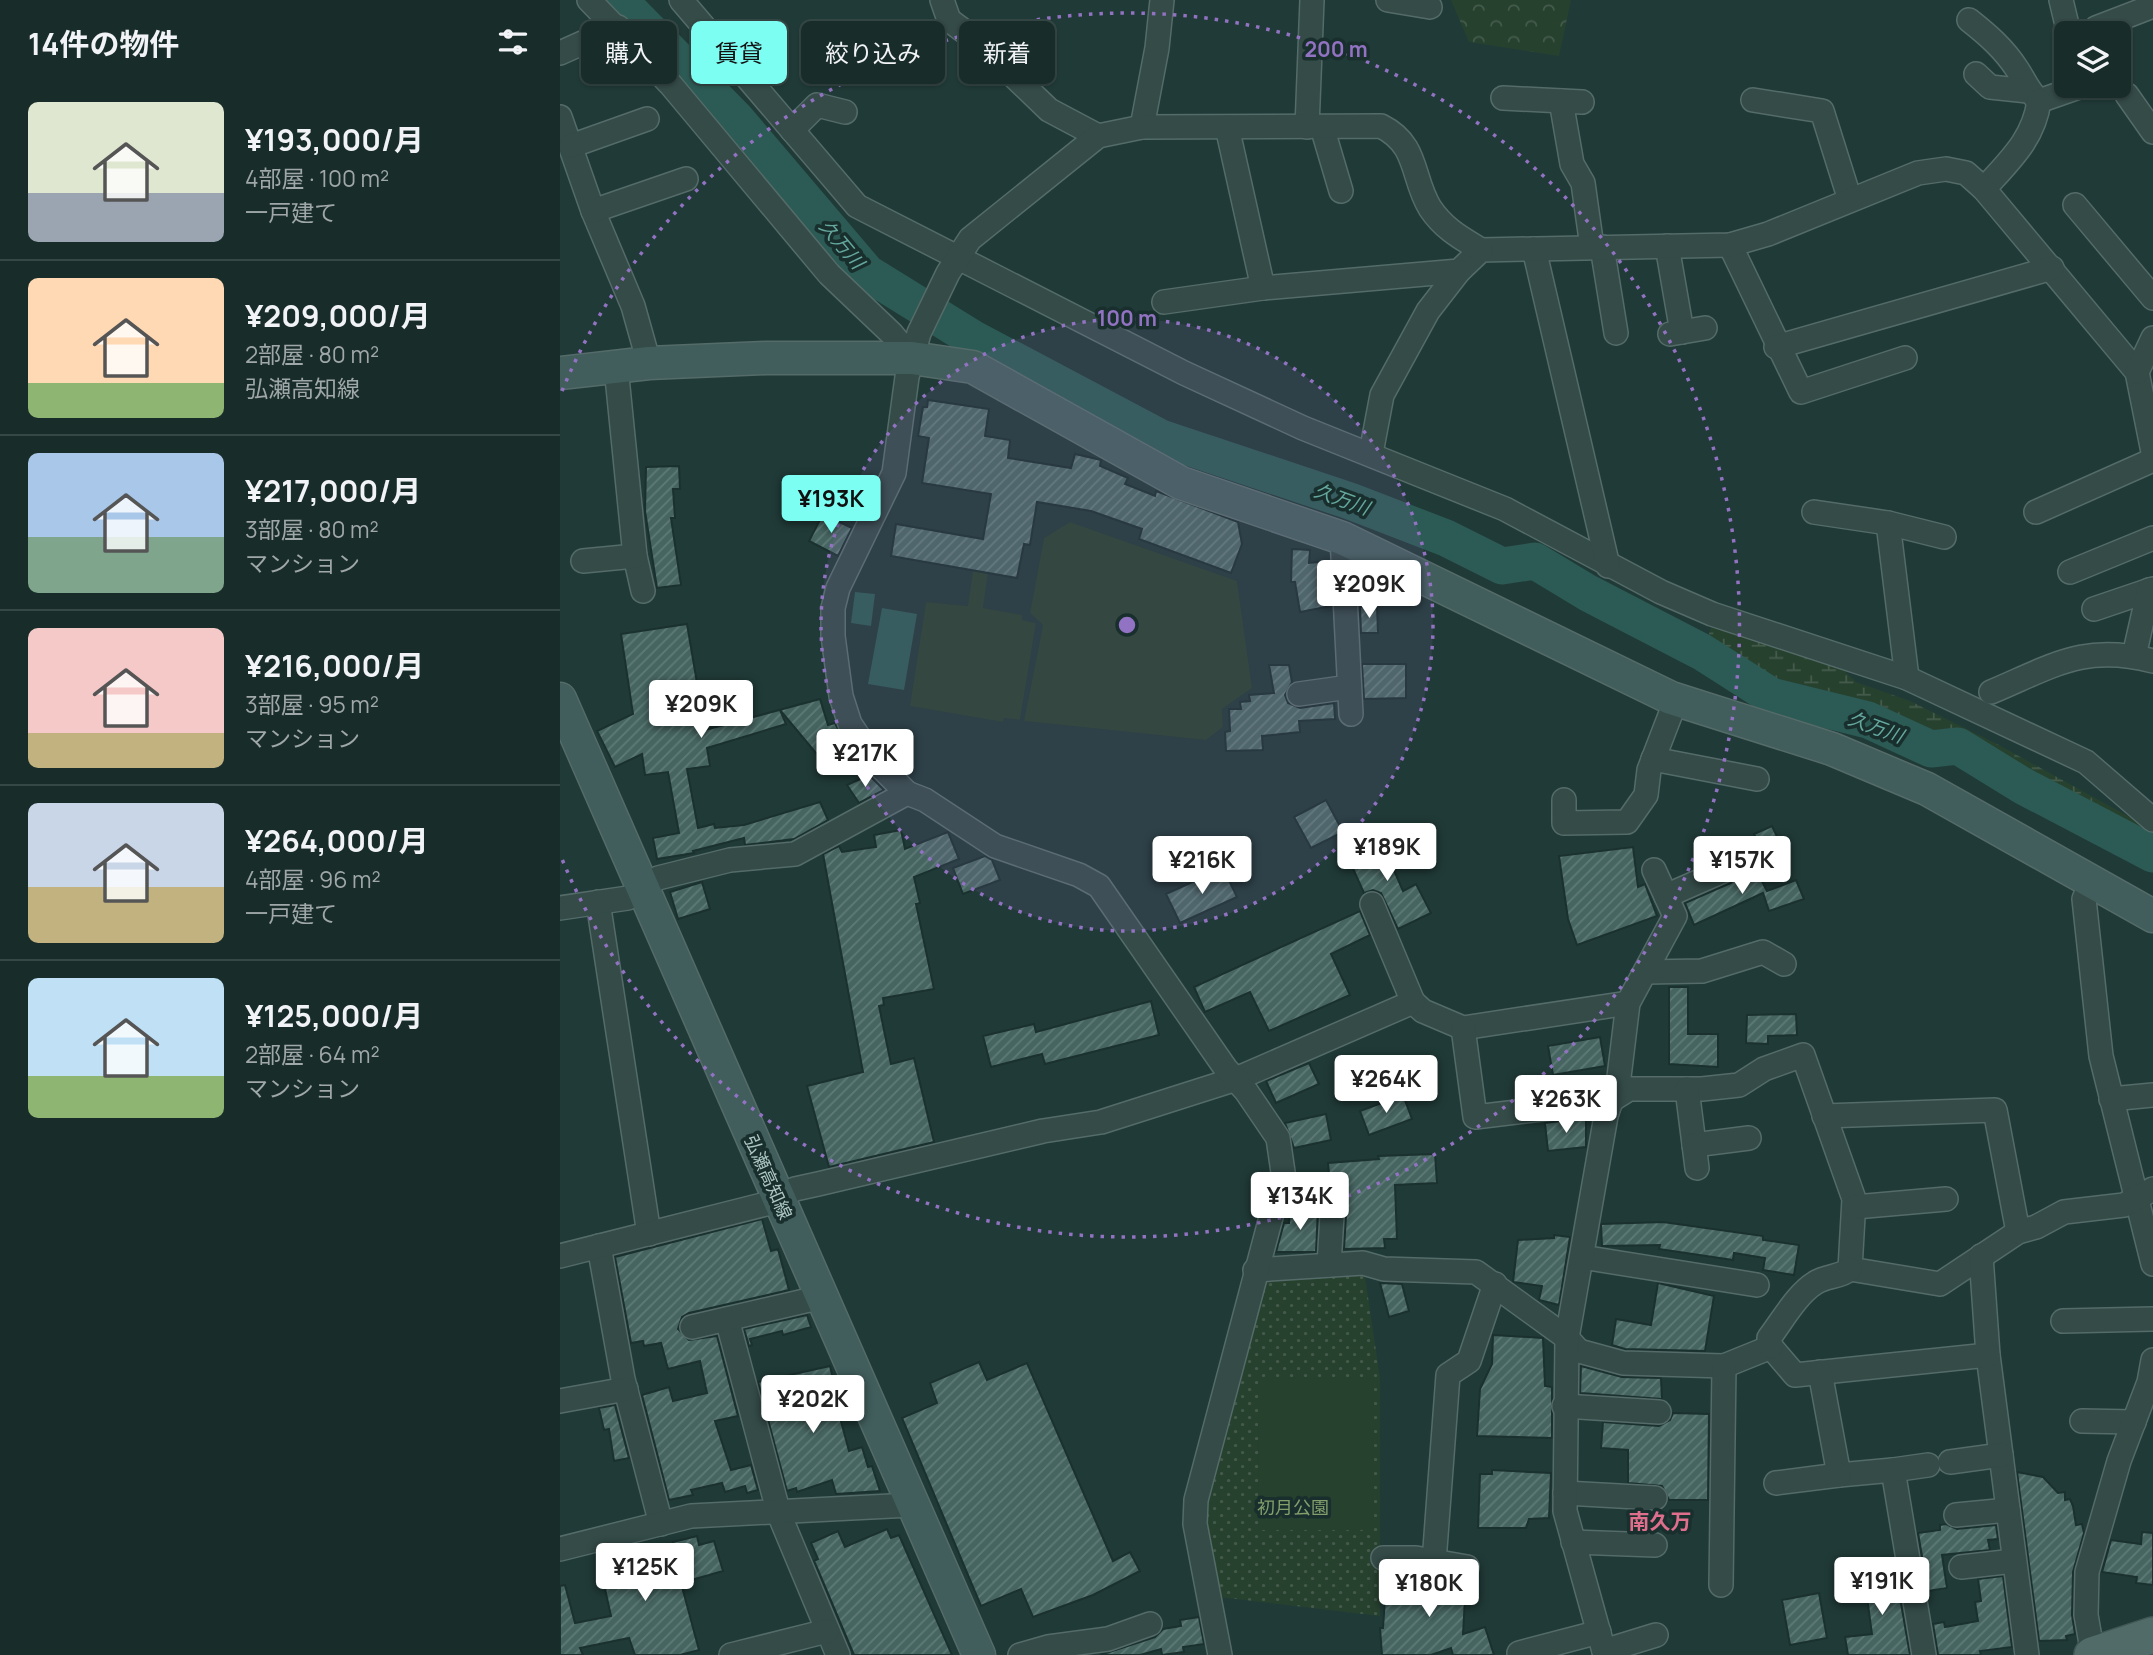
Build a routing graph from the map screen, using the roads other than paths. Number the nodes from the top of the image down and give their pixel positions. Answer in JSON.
{"nodes":[{"id":1,"x":589,"y":0,"type":"edge"},
{"id":2,"x":681,"y":0,"type":"edge"},
{"id":3,"x":942,"y":0,"type":"edge"},
{"id":4,"x":1162,"y":0,"type":"edge"},
{"id":5,"x":1312,"y":0,"type":"edge"},
{"id":6,"x":1388,"y":0,"type":"edge"},
{"id":7,"x":2061,"y":0,"type":"edge"},
{"id":8,"x":2153,"y":6,"type":"edge"},
{"id":9,"x":1430,"y":7,"type":"dead end"},
{"id":10,"x":1969,"y":20,"type":"dead end"},
{"id":11,"x":612,"y":21,"type":"edge"},
{"id":12,"x":2066,"y":21,"type":"edge"},
{"id":13,"x":2114,"y":21,"type":"edge"},
{"id":14,"x":581,"y":44,"type":"edge"},
{"id":15,"x":560,"y":53,"type":"edge"},
{"id":16,"x":1976,"y":74,"type":"dead end"},
{"id":17,"x":670,"y":84,"type":"edge"},
{"id":18,"x":2054,"y":92,"type":"edge"},
{"id":19,"x":2034,"y":96,"type":"junction"},
{"id":20,"x":1503,"y":98,"type":"dead end"},
{"id":21,"x":2129,"y":98,"type":"edge"},
{"id":22,"x":1753,"y":100,"type":"dead end"},
{"id":23,"x":845,"y":112,"type":"dead end"},
{"id":24,"x":560,"y":117,"type":"edge"},
{"id":25,"x":647,"y":119,"type":"dead end"},
{"id":26,"x":1142,"y":127,"type":"junction"},
{"id":27,"x":1227,"y":127,"type":"junction"},
{"id":28,"x":1314,"y":127,"type":"junction"},
{"id":29,"x":792,"y":130,"type":"junction"},
{"id":30,"x":2153,"y":132,"type":"edge"},
{"id":31,"x":1098,"y":136,"type":"junction"},
{"id":32,"x":569,"y":160,"type":"edge"},
{"id":33,"x":686,"y":179,"type":"dead end"},
{"id":34,"x":1984,"y":189,"type":"junction"},
{"id":35,"x":1341,"y":191,"type":"dead end"},
{"id":36,"x":1850,"y":201,"type":"junction"},
{"id":37,"x":2075,"y":205,"type":"dead end"},
{"id":38,"x":593,"y":211,"type":"junction"},
{"id":39,"x":1730,"y":245,"type":"junction"},
{"id":40,"x":1667,"y":246,"type":"junction"},
{"id":41,"x":1597,"y":247,"type":"junction"},
{"id":42,"x":1534,"y":249,"type":"junction"},
{"id":43,"x":1482,"y":250,"type":"junction"},
{"id":44,"x":953,"y":265,"type":"junction"},
{"id":45,"x":2052,"y":268,"type":"junction"},
{"id":46,"x":1459,"y":271,"type":"junction"},
{"id":47,"x":1263,"y":288,"type":"junction"},
{"id":48,"x":2153,"y":298,"type":"edge"},
{"id":49,"x":1164,"y":302,"type":"dead end"},
{"id":50,"x":1705,"y":328,"type":"dead end"},
{"id":51,"x":1616,"y":333,"type":"dead end"},
{"id":52,"x":2153,"y":341,"type":"edge"},
{"id":53,"x":915,"y":345,"type":"junction"},
{"id":54,"x":1776,"y":347,"type":"junction"},
{"id":55,"x":1905,"y":358,"type":"dead end"},
{"id":56,"x":649,"y":363,"type":"junction"},
{"id":57,"x":616,"y":367,"type":"junction"},
{"id":58,"x":2137,"y":372,"type":"junction"},
{"id":59,"x":560,"y":373,"type":"edge"},
{"id":60,"x":2153,"y":452,"type":"edge"},
{"id":61,"x":1371,"y":453,"type":"junction"},
{"id":62,"x":2153,"y":460,"type":"edge"},
{"id":63,"x":2036,"y":512,"type":"dead end"},
{"id":64,"x":1814,"y":513,"type":"dead end"},
{"id":65,"x":1888,"y":523,"type":"junction"},
{"id":66,"x":1944,"y":537,"type":"dead end"},
{"id":67,"x":1342,"y":538,"type":"junction"},
{"id":68,"x":2153,"y":538,"type":"edge"},
{"id":69,"x":635,"y":556,"type":"junction"},
{"id":70,"x":583,"y":561,"type":"dead end"},
{"id":71,"x":1608,"y":566,"type":"junction"},
{"id":72,"x":2070,"y":572,"type":"dead end"},
{"id":73,"x":2151,"y":590,"type":"edge"},
{"id":74,"x":643,"y":591,"type":"dead end"},
{"id":75,"x":2094,"y":609,"type":"dead end"},
{"id":76,"x":2144,"y":659,"type":"edge"},
{"id":77,"x":1907,"y":678,"type":"junction"},
{"id":78,"x":1349,"y":687,"type":"junction"},
{"id":79,"x":1991,"y":692,"type":"dead end"},
{"id":80,"x":1299,"y":694,"type":"dead end"},
{"id":81,"x":560,"y":699,"type":"edge"},
{"id":82,"x":1676,"y":700,"type":"junction"},
{"id":83,"x":1351,"y":714,"type":"dead end"},
{"id":84,"x":1653,"y":759,"type":"junction"},
{"id":85,"x":1757,"y":779,"type":"dead end"},
{"id":86,"x":908,"y":793,"type":"junction"},
{"id":87,"x":1564,"y":800,"type":"dead end"},
{"id":88,"x":2153,"y":820,"type":"edge"},
{"id":89,"x":1654,"y":870,"type":"dead end"},
{"id":90,"x":1725,"y":870,"type":"dead end"},
{"id":91,"x":2092,"y":881,"type":"junction"},
{"id":92,"x":643,"y":888,"type":"junction"},
{"id":93,"x":1666,"y":896,"type":"junction"},
{"id":94,"x":598,"y":902,"type":"junction"},
{"id":95,"x":1372,"y":904,"type":"dead end"},
{"id":96,"x":560,"y":908,"type":"edge"},
{"id":97,"x":2153,"y":916,"type":"edge"},
{"id":98,"x":1784,"y":964,"type":"dead end"},
{"id":99,"x":1646,"y":972,"type":"junction"},
{"id":100,"x":1412,"y":1002,"type":"junction"},
{"id":101,"x":1628,"y":1003,"type":"junction"},
{"id":102,"x":1463,"y":1028,"type":"junction"},
{"id":103,"x":1236,"y":1079,"type":"junction"},
{"id":104,"x":1687,"y":1089,"type":"junction"},
{"id":105,"x":2153,"y":1096,"type":"edge"},
{"id":106,"x":2111,"y":1098,"type":"junction"},
{"id":107,"x":1609,"y":1101,"type":"junction"},
{"id":108,"x":1824,"y":1116,"type":"junction"},
{"id":109,"x":1749,"y":1138,"type":"dead end"},
{"id":110,"x":2145,"y":1193,"type":"edge"},
{"id":111,"x":779,"y":1198,"type":"junction"},
{"id":112,"x":1333,"y":1199,"type":"dead end"},
{"id":113,"x":1947,"y":1199,"type":"dead end"},
{"id":114,"x":1854,"y":1207,"type":"junction"},
{"id":115,"x":2018,"y":1232,"type":"junction"},
{"id":116,"x":649,"y":1234,"type":"junction"},
{"id":117,"x":599,"y":1246,"type":"junction"},
{"id":118,"x":560,"y":1256,"type":"edge"},
{"id":119,"x":1582,"y":1256,"type":"junction"},
{"id":120,"x":1980,"y":1256,"type":"junction"},
{"id":121,"x":1329,"y":1265,"type":"junction"},
{"id":122,"x":2153,"y":1265,"type":"edge"},
{"id":123,"x":1850,"y":1269,"type":"junction"},
{"id":124,"x":1255,"y":1270,"type":"junction"},
{"id":125,"x":1494,"y":1284,"type":"junction"},
{"id":126,"x":1757,"y":1285,"type":"dead end"},
{"id":127,"x":822,"y":1297,"type":"junction"},
{"id":128,"x":727,"y":1319,"type":"junction"},
{"id":129,"x":2153,"y":1320,"type":"edge"},
{"id":130,"x":2063,"y":1321,"type":"dead end"},
{"id":131,"x":692,"y":1327,"type":"dead end"},
{"id":132,"x":1567,"y":1338,"type":"junction"},
{"id":133,"x":1771,"y":1347,"type":"junction"},
{"id":134,"x":1989,"y":1355,"type":"junction"},
{"id":135,"x":2153,"y":1360,"type":"edge"},
{"id":136,"x":1724,"y":1366,"type":"junction"},
{"id":137,"x":1820,"y":1371,"type":"junction"},
{"id":138,"x":626,"y":1389,"type":"junction"},
{"id":139,"x":560,"y":1401,"type":"edge"},
{"id":140,"x":1564,"y":1406,"type":"junction"},
{"id":141,"x":1659,"y":1412,"type":"dead end"},
{"id":142,"x":2082,"y":1421,"type":"dead end"},
{"id":143,"x":2134,"y":1422,"type":"junction"},
{"id":144,"x":2001,"y":1455,"type":"junction"},
{"id":145,"x":1893,"y":1470,"type":"junction"},
{"id":146,"x":1839,"y":1475,"type":"junction"},
{"id":147,"x":1776,"y":1483,"type":"dead end"},
{"id":148,"x":1565,"y":1493,"type":"junction"},
{"id":149,"x":1655,"y":1498,"type":"dead end"},
{"id":150,"x":911,"y":1506,"type":"junction"},
{"id":151,"x":2008,"y":1510,"type":"junction"},
{"id":152,"x":779,"y":1514,"type":"junction"},
{"id":153,"x":1956,"y":1515,"type":"dead end"},
{"id":154,"x":661,"y":1524,"type":"junction"},
{"id":155,"x":1573,"y":1542,"type":"junction"},
{"id":156,"x":1655,"y":1545,"type":"dead end"},
{"id":157,"x":560,"y":1549,"type":"edge"},
{"id":158,"x":1383,"y":1558,"type":"dead end"},
{"id":159,"x":2014,"y":1561,"type":"junction"},
{"id":160,"x":1434,"y":1562,"type":"junction"},
{"id":161,"x":1467,"y":1566,"type":"dead end"},
{"id":162,"x":1961,"y":1567,"type":"dead end"},
{"id":163,"x":1721,"y":1585,"type":"dead end"},
{"id":164,"x":1150,"y":1624,"type":"dead end"},
{"id":165,"x":827,"y":1631,"type":"junction"},
{"id":166,"x":1656,"y":1635,"type":"dead end"},
{"id":167,"x":2153,"y":1635,"type":"edge"},
{"id":168,"x":1603,"y":1646,"type":"edge"},
{"id":169,"x":1519,"y":1653,"type":"edge"},
{"id":170,"x":732,"y":1655,"type":"edge"},
{"id":171,"x":838,"y":1655,"type":"edge"},
{"id":172,"x":979,"y":1655,"type":"edge"},
{"id":173,"x":1020,"y":1655,"type":"edge"},
{"id":174,"x":1220,"y":1655,"type":"edge"},
{"id":175,"x":1924,"y":1655,"type":"edge"},
{"id":176,"x":2027,"y":1655,"type":"edge"},
{"id":177,"x":2093,"y":1655,"type":"edge"}],
"edges":[{"from":1,"to":11,"type":"street"},
{"from":2,"to":29,"type":"street"},
{"from":3,"to":31,"type":"street"},
{"from":4,"to":26,"type":"street"},
{"from":5,"to":28,"type":"street"},
{"from":6,"to":9,"type":"street"},
{"from":7,"to":12,"type":"street"},
{"from":8,"to":13,"type":"street"},
{"from":10,"to":19,"type":"street"},
{"from":14,"to":15,"type":"street"},
{"from":16,"to":19,"type":"street"},
{"from":17,"to":53,"type":"street"},
{"from":18,"to":19,"type":"street"},
{"from":19,"to":34,"type":"street"},
{"from":20,"to":41,"type":"street"},
{"from":21,"to":30,"type":"street"},
{"from":22,"to":36,"type":"street"},
{"from":23,"to":29,"type":"street"},
{"from":24,"to":32,"type":"street"},
{"from":25,"to":32,"type":"street"},
{"from":26,"to":27,"type":"street"},
{"from":26,"to":31,"type":"street"},
{"from":27,"to":28,"type":"street"},
{"from":27,"to":47,"type":"street"},
{"from":28,"to":35,"type":"street"},
{"from":28,"to":43,"type":"street"},
{"from":29,"to":44,"type":"street"},
{"from":31,"to":44,"type":"street"},
{"from":32,"to":38,"type":"street"},
{"from":33,"to":38,"type":"street"},
{"from":34,"to":36,"type":"street"},
{"from":34,"to":45,"type":"street"},
{"from":36,"to":39,"type":"street"},
{"from":37,"to":48,"type":"street"},
{"from":38,"to":56,"type":"street"},
{"from":39,"to":40,"type":"street"},
{"from":39,"to":54,"type":"street"},
{"from":40,"to":41,"type":"street"},
{"from":40,"to":50,"type":"street"},
{"from":41,"to":42,"type":"street"},
{"from":41,"to":51,"type":"street"},
{"from":42,"to":43,"type":"street"},
{"from":42,"to":71,"type":"street"},
{"from":43,"to":46,"type":"street"},
{"from":44,"to":53,"type":"street"},
{"from":44,"to":61,"type":"street"},
{"from":45,"to":54,"type":"street"},
{"from":45,"to":58,"type":"street"},
{"from":46,"to":47,"type":"street"},
{"from":46,"to":61,"type":"street"},
{"from":47,"to":49,"type":"street"},
{"from":52,"to":58,"type":"street"},
{"from":53,"to":56,"type":"street"},
{"from":53,"to":67,"type":"street"},
{"from":53,"to":86,"type":"street"},
{"from":54,"to":55,"type":"street"},
{"from":56,"to":57,"type":"street"},
{"from":57,"to":59,"type":"street"},
{"from":57,"to":69,"type":"street"},
{"from":58,"to":60,"type":"street"},
{"from":61,"to":71,"type":"street"},
{"from":62,"to":63,"type":"street"},
{"from":64,"to":65,"type":"street"},
{"from":65,"to":66,"type":"street"},
{"from":65,"to":77,"type":"street"},
{"from":67,"to":78,"type":"street"},
{"from":67,"to":82,"type":"street"},
{"from":68,"to":72,"type":"street"},
{"from":69,"to":70,"type":"street"},
{"from":69,"to":74,"type":"street"},
{"from":71,"to":77,"type":"street"},
{"from":73,"to":75,"type":"street"},
{"from":73,"to":76,"type":"street"},
{"from":76,"to":79,"type":"street"},
{"from":77,"to":88,"type":"street"},
{"from":78,"to":80,"type":"street"},
{"from":78,"to":83,"type":"street"},
{"from":81,"to":92,"type":"street","name":"弘瀬高知線"},
{"from":82,"to":84,"type":"street"},
{"from":82,"to":91,"type":"street"},
{"from":84,"to":85,"type":"street"},
{"from":84,"to":87,"type":"street"},
{"from":86,"to":92,"type":"street"},
{"from":86,"to":103,"type":"street"},
{"from":89,"to":93,"type":"street"},
{"from":90,"to":93,"type":"street"},
{"from":91,"to":97,"type":"street"},
{"from":91,"to":106,"type":"street"},
{"from":92,"to":94,"type":"street"},
{"from":92,"to":111,"type":"street","name":"弘瀬高知線"},
{"from":93,"to":99,"type":"street"},
{"from":94,"to":96,"type":"street"},
{"from":94,"to":116,"type":"street"},
{"from":95,"to":100,"type":"street"},
{"from":98,"to":99,"type":"street"},
{"from":99,"to":101,"type":"street"},
{"from":100,"to":102,"type":"street"},
{"from":100,"to":103,"type":"street"},
{"from":101,"to":102,"type":"street"},
{"from":101,"to":107,"type":"street"},
{"from":102,"to":107,"type":"street"},
{"from":103,"to":111,"type":"street"},
{"from":103,"to":124,"type":"street"},
{"from":104,"to":107,"type":"street"},
{"from":104,"to":108,"type":"street"},
{"from":104,"to":109,"type":"street"},
{"from":105,"to":106,"type":"street"},
{"from":106,"to":110,"type":"street"},
{"from":107,"to":119,"type":"street"},
{"from":108,"to":114,"type":"street"},
{"from":108,"to":115,"type":"street"},
{"from":110,"to":115,"type":"street"},
{"from":110,"to":122,"type":"street"},
{"from":111,"to":116,"type":"street"},
{"from":111,"to":127,"type":"street","name":"弘瀬高知線"},
{"from":112,"to":121,"type":"street"},
{"from":113,"to":114,"type":"street"},
{"from":114,"to":123,"type":"street"},
{"from":115,"to":120,"type":"street"},
{"from":116,"to":117,"type":"street"},
{"from":117,"to":118,"type":"street"},
{"from":117,"to":138,"type":"street"},
{"from":119,"to":126,"type":"street"},
{"from":119,"to":132,"type":"street"},
{"from":120,"to":123,"type":"street"},
{"from":120,"to":134,"type":"street"},
{"from":121,"to":124,"type":"street"},
{"from":121,"to":125,"type":"street"},
{"from":123,"to":133,"type":"street"},
{"from":124,"to":174,"type":"street"},
{"from":125,"to":132,"type":"street"},
{"from":125,"to":160,"type":"street"},
{"from":127,"to":128,"type":"street"},
{"from":127,"to":150,"type":"street","name":"弘瀬高知線"},
{"from":128,"to":131,"type":"street"},
{"from":128,"to":152,"type":"street"},
{"from":129,"to":130,"type":"street"},
{"from":132,"to":136,"type":"street"},
{"from":132,"to":140,"type":"street"},
{"from":133,"to":136,"type":"street"},
{"from":133,"to":137,"type":"street"},
{"from":134,"to":137,"type":"street"},
{"from":134,"to":144,"type":"street"},
{"from":135,"to":143,"type":"street"},
{"from":136,"to":163,"type":"street"},
{"from":137,"to":146,"type":"street"},
{"from":138,"to":139,"type":"street"},
{"from":138,"to":154,"type":"street"},
{"from":140,"to":141,"type":"street"},
{"from":140,"to":148,"type":"street"},
{"from":142,"to":143,"type":"street"},
{"from":143,"to":177,"type":"street"},
{"from":144,"to":145,"type":"street"},
{"from":144,"to":151,"type":"street"},
{"from":145,"to":146,"type":"street"},
{"from":145,"to":175,"type":"street"},
{"from":146,"to":147,"type":"street"},
{"from":148,"to":149,"type":"street"},
{"from":148,"to":155,"type":"street"},
{"from":150,"to":152,"type":"street"},
{"from":150,"to":172,"type":"street","name":"弘瀬高知線"},
{"from":151,"to":153,"type":"street"},
{"from":151,"to":159,"type":"street"},
{"from":152,"to":154,"type":"street"},
{"from":152,"to":165,"type":"street"},
{"from":154,"to":157,"type":"street"},
{"from":155,"to":156,"type":"street"},
{"from":155,"to":168,"type":"street"},
{"from":158,"to":160,"type":"street"},
{"from":159,"to":162,"type":"street"},
{"from":159,"to":176,"type":"street"},
{"from":160,"to":161,"type":"street"},
{"from":164,"to":173,"type":"street"},
{"from":165,"to":170,"type":"street"},
{"from":165,"to":171,"type":"street"},
{"from":166,"to":168,"type":"street"},
{"from":167,"to":177,"type":"main road"},
{"from":168,"to":169,"type":"street"}]}
